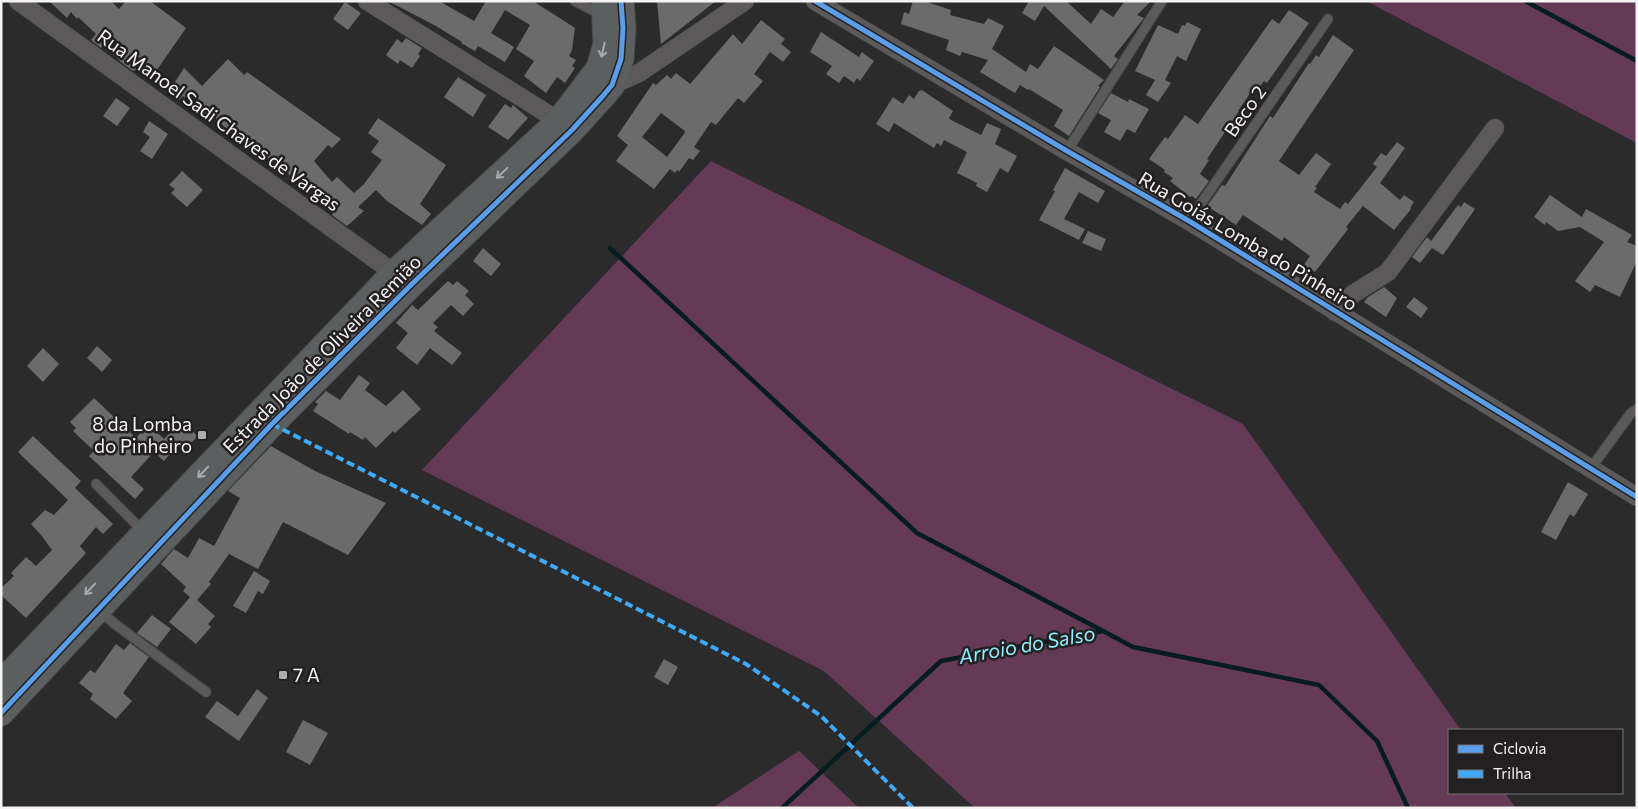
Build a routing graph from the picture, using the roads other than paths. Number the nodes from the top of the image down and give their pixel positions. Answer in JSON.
{"nodes":[{"id":1,"x":18,"y":1,"type":"edge"},
{"id":2,"x":367,"y":1,"type":"edge"},
{"id":3,"x":575,"y":1,"type":"edge"},
{"id":4,"x":745,"y":1,"type":"edge"},
{"id":5,"x":815,"y":1,"type":"edge"},
{"id":6,"x":1162,"y":1,"type":"edge"},
{"id":7,"x":610,"y":6,"type":"edge"},
{"id":8,"x":1328,"y":20,"type":"dead end"},
{"id":9,"x":612,"y":85,"type":"junction"},
{"id":10,"x":559,"y":121,"type":"junction"},
{"id":11,"x":1495,"y":128,"type":"dead end"},
{"id":12,"x":1067,"y":152,"type":"junction"},
{"id":13,"x":1190,"y":221,"type":"junction"},
{"id":14,"x":394,"y":273,"type":"junction"},
{"id":15,"x":1335,"y":312,"type":"junction"},
{"id":16,"x":1637,"y":409,"type":"edge"},
{"id":17,"x":1591,"y":468,"type":"junction"},
{"id":18,"x":96,"y":484,"type":"dead end"},
{"id":19,"x":1637,"y":497,"type":"edge"},
{"id":20,"x":144,"y":532,"type":"junction"},
{"id":21,"x":98,"y":609,"type":"junction"},
{"id":22,"x":1,"y":683,"type":"edge"},
{"id":23,"x":206,"y":692,"type":"dead end"},
{"id":24,"x":1,"y":713,"type":"edge"}],
"edges":[{"from":1,"to":14,"type":"street","name":"Rua Manoel Sadi Chaves de Vargas"},
{"from":2,"to":10,"type":"street"},
{"from":3,"to":7,"type":"lane"},
{"from":4,"to":9,"type":"street"},
{"from":5,"to":12,"type":"street","name":"Rua Goiás Lomba do Pinheiro"},
{"from":6,"to":12,"type":"lane"},
{"from":7,"to":9,"type":"main road","name":"Estrada João de Oliveira Remião"},
{"from":7,"to":10,"type":"main road","name":"Estrada João de Oliveira Remião","one_way":true},
{"from":8,"to":13,"type":"lane","name":"Beco 2"},
{"from":9,"to":21,"type":"main road","name":"Estrada João de Oliveira Remião"},
{"from":10,"to":14,"type":"main road","name":"Estrada João de Oliveira Remião","one_way":true},
{"from":11,"to":15,"type":"street"},
{"from":12,"to":13,"type":"street","name":"Rua Goiás Lomba do Pinheiro"},
{"from":13,"to":15,"type":"street","name":"Rua Goiás Lomba do Pinheiro"},
{"from":14,"to":20,"type":"main road","name":"Estrada João de Oliveira Remião","one_way":true},
{"from":15,"to":17,"type":"street","name":"Rua Goiás Lomba do Pinheiro"},
{"from":16,"to":17,"type":"lane"},
{"from":17,"to":19,"type":"street","name":"Rua Goiás Lomba do Pinheiro"},
{"from":18,"to":20,"type":"lane"},
{"from":20,"to":22,"type":"main road","name":"Estrada João de Oliveira Remião","one_way":true},
{"from":21,"to":23,"type":"lane"},
{"from":21,"to":24,"type":"main road","name":"Estrada João de Oliveira Remião"}]}
